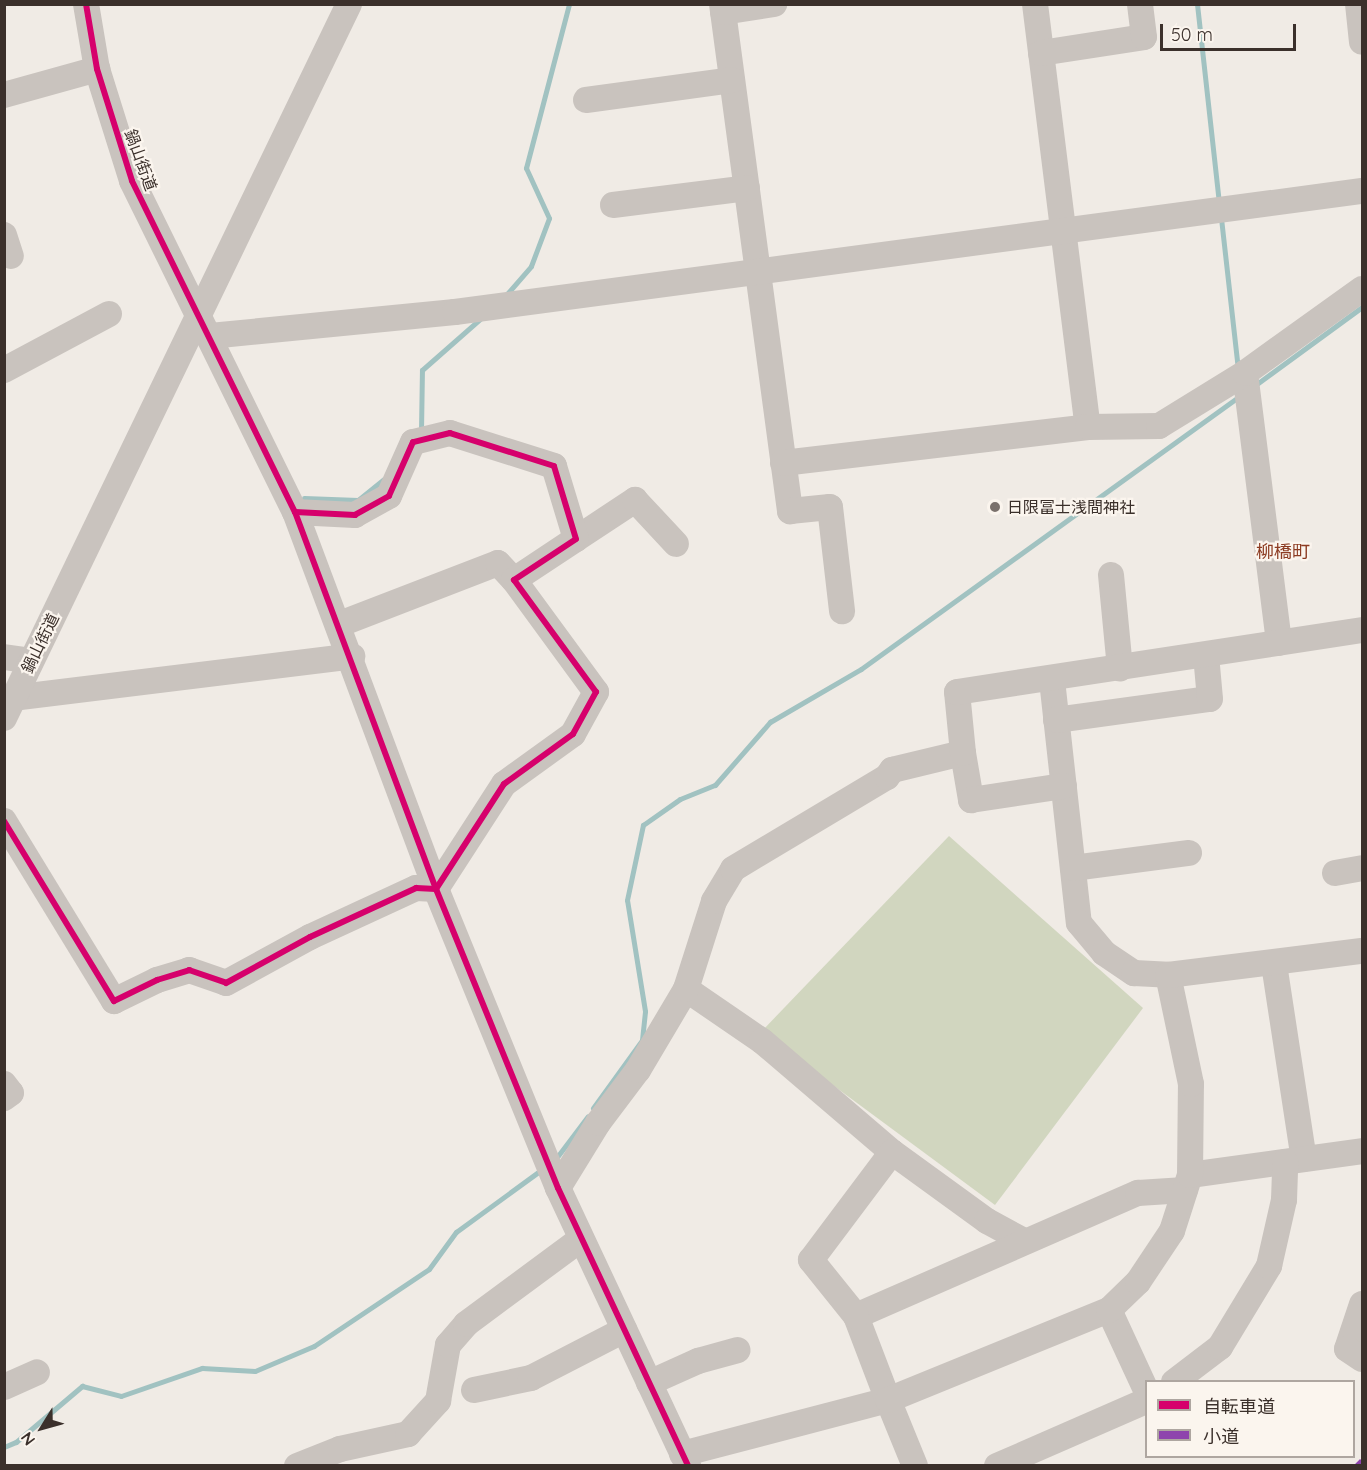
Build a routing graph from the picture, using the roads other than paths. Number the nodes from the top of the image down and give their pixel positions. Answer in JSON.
{"nodes":[{"id":1,"x":86,"y":4,"type":"edge"},
{"id":2,"x":349,"y":4,"type":"edge"},
{"id":3,"x":774,"y":4,"type":"edge"},
{"id":4,"x":1035,"y":4,"type":"edge"},
{"id":5,"x":1140,"y":4,"type":"edge"},
{"id":6,"x":1358,"y":4,"type":"edge"},
{"id":7,"x":723,"y":8,"type":"edge"},
{"id":8,"x":1362,"y":42,"type":"edge"},
{"id":9,"x":1041,"y":53,"type":"junction"},
{"id":10,"x":97,"y":69,"type":"junction"},
{"id":11,"x":732,"y":80,"type":"junction"},
{"id":12,"x":4,"y":95,"type":"edge"},
{"id":13,"x":585,"y":100,"type":"dead end"},
{"id":14,"x":747,"y":188,"type":"junction"},
{"id":15,"x":1362,"y":191,"type":"edge"},
{"id":16,"x":613,"y":205,"type":"dead end"},
{"id":17,"x":1063,"y":232,"type":"junction"},
{"id":18,"x":758,"y":273,"type":"junction"},
{"id":19,"x":1362,"y":289,"type":"edge"},
{"id":20,"x":110,"y":314,"type":"dead end"},
{"id":21,"x":204,"y":326,"type":"junction"},
{"id":22,"x":4,"y":370,"type":"edge"},
{"id":23,"x":1245,"y":373,"type":"junction"},
{"id":24,"x":1088,"y":427,"type":"junction"},
{"id":25,"x":783,"y":463,"type":"junction"},
{"id":26,"x":295,"y":512,"type":"junction"},
{"id":27,"x":576,"y":539,"type":"junction"},
{"id":28,"x":676,"y":544,"type":"dead end"},
{"id":29,"x":1111,"y":575,"type":"dead end"},
{"id":30,"x":514,"y":580,"type":"junction"},
{"id":31,"x":842,"y":611,"type":"dead end"},
{"id":32,"x":340,"y":624,"type":"junction"},
{"id":33,"x":1362,"y":630,"type":"edge"},
{"id":34,"x":1279,"y":643,"type":"junction"},
{"id":35,"x":1206,"y":655,"type":"junction"},
{"id":36,"x":352,"y":656,"type":"junction"},
{"id":37,"x":4,"y":657,"type":"edge"},
{"id":38,"x":32,"y":661,"type":"junction"},
{"id":39,"x":1120,"y":669,"type":"junction"},
{"id":40,"x":1052,"y":680,"type":"junction"},
{"id":41,"x":8,"y":705,"type":"edge"},
{"id":42,"x":1056,"y":720,"type":"junction"},
{"id":43,"x":963,"y":753,"type":"junction"},
{"id":44,"x":1064,"y":786,"type":"junction"},
{"id":45,"x":4,"y":821,"type":"edge"},
{"id":46,"x":1189,"y":853,"type":"dead end"},
{"id":47,"x":1073,"y":868,"type":"junction"},
{"id":48,"x":1362,"y":868,"type":"edge"},
{"id":49,"x":1335,"y":873,"type":"dead end"},
{"id":50,"x":436,"y":889,"type":"junction"},
{"id":51,"x":1362,"y":951,"type":"edge"},
{"id":52,"x":1274,"y":964,"type":"junction"},
{"id":53,"x":1168,"y":975,"type":"junction"},
{"id":54,"x":686,"y":989,"type":"junction"},
{"id":55,"x":4,"y":1084,"type":"edge"},
{"id":56,"x":4,"y":1098,"type":"edge"},
{"id":57,"x":1362,"y":1151,"type":"edge"},
{"id":58,"x":892,"y":1152,"type":"junction"},
{"id":59,"x":1294,"y":1161,"type":"junction"},
{"id":60,"x":1188,"y":1183,"type":"junction"},
{"id":61,"x":558,"y":1188,"type":"junction"},
{"id":62,"x":581,"y":1239,"type":"junction"},
{"id":63,"x":1024,"y":1241,"type":"junction"},
{"id":64,"x":1362,"y":1304,"type":"edge"},
{"id":65,"x":1109,"y":1310,"type":"junction"},
{"id":66,"x":856,"y":1316,"type":"junction"},
{"id":67,"x":624,"y":1330,"type":"junction"},
{"id":68,"x":738,"y":1350,"type":"dead end"},
{"id":69,"x":1362,"y":1359,"type":"edge"},
{"id":70,"x":37,"y":1372,"type":"dead end"},
{"id":71,"x":1177,"y":1380,"type":"edge"},
{"id":72,"x":649,"y":1383,"type":"junction"},
{"id":73,"x":4,"y":1387,"type":"edge"},
{"id":74,"x":1145,"y":1388,"type":"edge"},
{"id":75,"x":474,"y":1390,"type":"dead end"},
{"id":76,"x":888,"y":1400,"type":"junction"},
{"id":77,"x":1145,"y":1401,"type":"edge"},
{"id":78,"x":685,"y":1460,"type":"edge"},
{"id":79,"x":297,"y":1466,"type":"edge"},
{"id":80,"x":915,"y":1466,"type":"edge"},
{"id":81,"x":997,"y":1466,"type":"edge"}],
"edges":[{"from":1,"to":10,"type":"street","name":"鍋山街道"},
{"from":2,"to":21,"type":"street"},
{"from":3,"to":7,"type":"street"},
{"from":4,"to":9,"type":"street"},
{"from":5,"to":9,"type":"street"},
{"from":6,"to":8,"type":"street"},
{"from":7,"to":11,"type":"street"},
{"from":9,"to":17,"type":"street"},
{"from":10,"to":12,"type":"street"},
{"from":10,"to":21,"type":"street","name":"鍋山街道"},
{"from":11,"to":13,"type":"street"},
{"from":11,"to":14,"type":"street"},
{"from":14,"to":16,"type":"street"},
{"from":14,"to":18,"type":"street"},
{"from":15,"to":17,"type":"street"},
{"from":17,"to":18,"type":"street"},
{"from":17,"to":24,"type":"street"},
{"from":18,"to":21,"type":"street"},
{"from":18,"to":25,"type":"street"},
{"from":19,"to":23,"type":"street"},
{"from":20,"to":22,"type":"street"},
{"from":21,"to":26,"type":"street"},
{"from":21,"to":38,"type":"street","name":"鍋山街道"},
{"from":23,"to":24,"type":"street"},
{"from":23,"to":34,"type":"street"},
{"from":24,"to":25,"type":"street"},
{"from":25,"to":31,"type":"street"},
{"from":26,"to":27,"type":"street"},
{"from":26,"to":32,"type":"street"},
{"from":27,"to":28,"type":"street"},
{"from":27,"to":30,"type":"street"},
{"from":29,"to":39,"type":"street"},
{"from":30,"to":32,"type":"street"},
{"from":30,"to":50,"type":"street"},
{"from":32,"to":36,"type":"street"},
{"from":33,"to":34,"type":"street"},
{"from":34,"to":35,"type":"street"},
{"from":35,"to":39,"type":"street"},
{"from":35,"to":42,"type":"street"},
{"from":36,"to":41,"type":"street"},
{"from":36,"to":50,"type":"street"},
{"from":37,"to":38,"type":"street"},
{"from":38,"to":41,"type":"street","name":"鍋山街道"},
{"from":39,"to":40,"type":"street"},
{"from":40,"to":42,"type":"street"},
{"from":40,"to":43,"type":"street"},
{"from":42,"to":44,"type":"street"},
{"from":43,"to":44,"type":"street"},
{"from":43,"to":54,"type":"street"},
{"from":44,"to":47,"type":"street"},
{"from":45,"to":50,"type":"street"},
{"from":46,"to":47,"type":"street"},
{"from":47,"to":53,"type":"street"},
{"from":48,"to":49,"type":"street"},
{"from":50,"to":61,"type":"street"},
{"from":51,"to":52,"type":"street"},
{"from":52,"to":53,"type":"street"},
{"from":52,"to":59,"type":"street"},
{"from":53,"to":60,"type":"street"},
{"from":54,"to":58,"type":"street"},
{"from":54,"to":61,"type":"street"},
{"from":55,"to":56,"type":"street"},
{"from":57,"to":59,"type":"street"},
{"from":58,"to":63,"type":"street"},
{"from":58,"to":66,"type":"street"},
{"from":59,"to":60,"type":"street"},
{"from":59,"to":71,"type":"street"},
{"from":60,"to":63,"type":"street"},
{"from":60,"to":65,"type":"street"},
{"from":61,"to":62,"type":"street"},
{"from":62,"to":67,"type":"street"},
{"from":62,"to":79,"type":"street"},
{"from":63,"to":66,"type":"street"},
{"from":64,"to":69,"type":"street"},
{"from":65,"to":74,"type":"street"},
{"from":65,"to":76,"type":"street"},
{"from":66,"to":76,"type":"street"},
{"from":67,"to":72,"type":"street"},
{"from":67,"to":75,"type":"street"},
{"from":68,"to":72,"type":"street"},
{"from":70,"to":73,"type":"street"},
{"from":72,"to":78,"type":"street"},
{"from":76,"to":78,"type":"street"},
{"from":76,"to":80,"type":"street"},
{"from":77,"to":81,"type":"street"}]}
